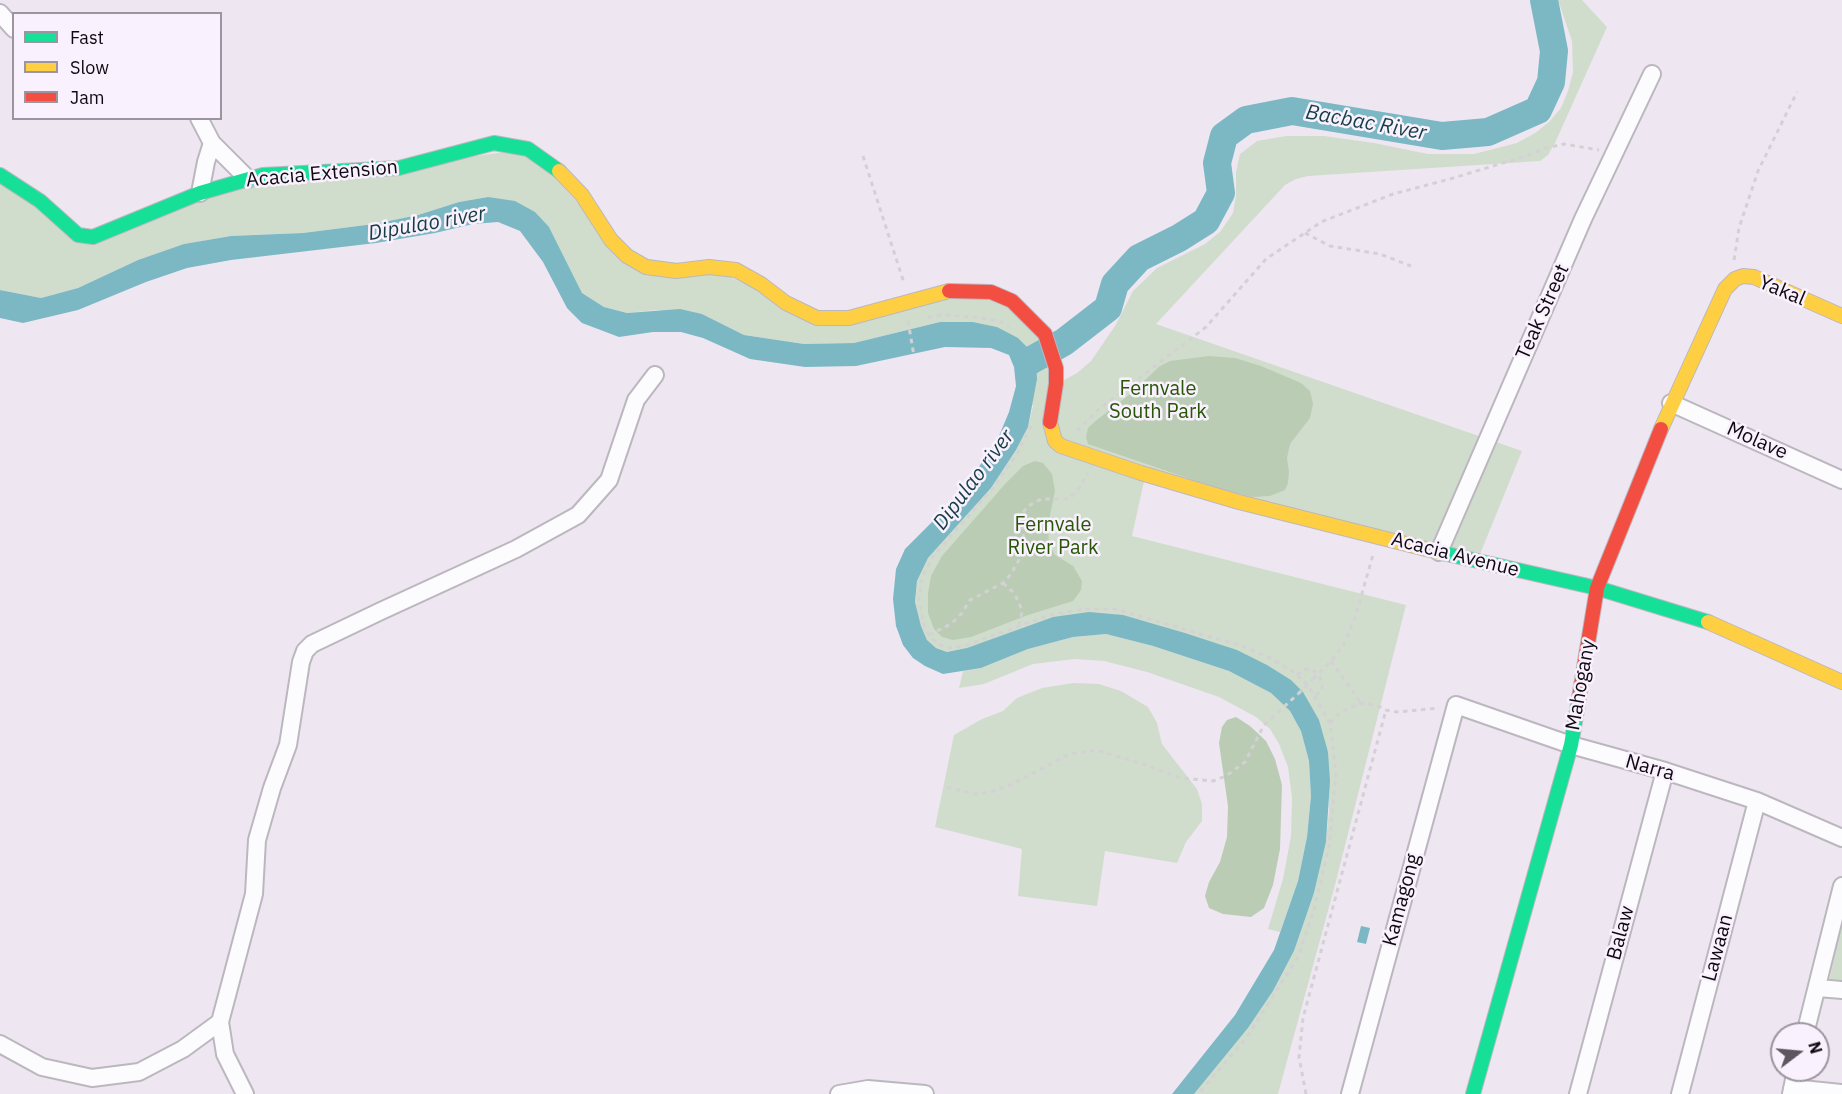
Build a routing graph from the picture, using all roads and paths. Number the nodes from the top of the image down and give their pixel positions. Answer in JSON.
{"nodes":[{"id":1,"x":0,"y":13,"type":"edge"},
{"id":2,"x":12,"y":27,"type":"edge"},
{"id":3,"x":1652,"y":74,"type":"dead end"},
{"id":4,"x":1797,"y":92,"type":"dead end"},
{"id":5,"x":200,"y":120,"type":"edge"},
{"id":6,"x":212,"y":143,"type":"junction"},
{"id":7,"x":1615,"y":153,"type":"junction"},
{"id":8,"x":863,"y":156,"type":"dead end"},
{"id":9,"x":0,"y":176,"type":"edge"},
{"id":10,"x":248,"y":179,"type":"junction"},
{"id":11,"x":200,"y":193,"type":"junction"},
{"id":12,"x":1305,"y":233,"type":"junction"},
{"id":13,"x":1411,"y":266,"type":"dead end"},
{"id":14,"x":1730,"y":284,"type":"junction"},
{"id":15,"x":909,"y":301,"type":"junction"},
{"id":16,"x":1842,"y":316,"type":"edge"},
{"id":17,"x":922,"y":318,"type":"dead end"},
{"id":18,"x":915,"y":320,"type":"dead end"},
{"id":19,"x":1017,"y":329,"type":"dead end"},
{"id":20,"x":914,"y":356,"type":"dead end"},
{"id":21,"x":655,"y":375,"type":"dead end"},
{"id":22,"x":1671,"y":403,"type":"junction"},
{"id":23,"x":1033,"y":417,"type":"dead end"},
{"id":24,"x":1065,"y":447,"type":"junction"},
{"id":25,"x":1096,"y":458,"type":"junction"},
{"id":26,"x":1842,"y":480,"type":"edge"},
{"id":27,"x":1378,"y":536,"type":"junction"},
{"id":28,"x":1438,"y":552,"type":"junction"},
{"id":29,"x":1003,"y":583,"type":"junction"},
{"id":30,"x":1597,"y":588,"type":"junction"},
{"id":31,"x":1018,"y":625,"type":"junction"},
{"id":32,"x":929,"y":636,"type":"junction"},
{"id":33,"x":1331,"y":662,"type":"junction"},
{"id":34,"x":1318,"y":674,"type":"junction"},
{"id":35,"x":1297,"y":675,"type":"junction"},
{"id":36,"x":1842,"y":682,"type":"edge"},
{"id":37,"x":1315,"y":696,"type":"junction"},
{"id":38,"x":1361,"y":703,"type":"junction"},
{"id":39,"x":1456,"y":705,"type":"junction"},
{"id":40,"x":1386,"y":710,"type":"junction"},
{"id":41,"x":1330,"y":723,"type":"junction"},
{"id":42,"x":1571,"y":745,"type":"junction"},
{"id":43,"x":1665,"y":771,"type":"junction"},
{"id":44,"x":947,"y":787,"type":"dead end"},
{"id":45,"x":1757,"y":801,"type":"junction"},
{"id":46,"x":1842,"y":838,"type":"edge"},
{"id":47,"x":1842,"y":886,"type":"edge"},
{"id":48,"x":1818,"y":988,"type":"junction"},
{"id":49,"x":1842,"y":990,"type":"edge"},
{"id":50,"x":220,"y":1022,"type":"junction"},
{"id":51,"x":1808,"y":1022,"type":"edge"},
{"id":52,"x":0,"y":1044,"type":"edge"},
{"id":53,"x":1791,"y":1091,"type":"edge"},
{"id":54,"x":1842,"y":1093,"type":"edge"},
{"id":55,"x":245,"y":1094,"type":"edge"},
{"id":56,"x":839,"y":1094,"type":"edge"},
{"id":57,"x":925,"y":1094,"type":"edge"},
{"id":58,"x":1198,"y":1094,"type":"edge"},
{"id":59,"x":1306,"y":1094,"type":"edge"},
{"id":60,"x":1350,"y":1094,"type":"edge"},
{"id":61,"x":1473,"y":1094,"type":"edge"},
{"id":62,"x":1578,"y":1094,"type":"edge"},
{"id":63,"x":1680,"y":1094,"type":"edge"}],
"edges":[{"from":1,"to":2,"type":"street"},
{"from":3,"to":7,"type":"street","name":"Teak Street"},
{"from":4,"to":14,"type":"path"},
{"from":5,"to":6,"type":"street"},
{"from":6,"to":10,"type":"street"},
{"from":6,"to":11,"type":"street"},
{"from":7,"to":12,"type":"path"},
{"from":7,"to":28,"type":"street","name":"Teak Street"},
{"from":8,"to":15,"type":"path"},
{"from":9,"to":11,"type":"street","name":"Acacia Extension"},
{"from":10,"to":11,"type":"street","name":"Acacia Extension"},
{"from":10,"to":15,"type":"street","name":"Acacia Extension"},
{"from":12,"to":13,"type":"path"},
{"from":12,"to":24,"type":"path"},
{"from":14,"to":16,"type":"street","name":"Yakal"},
{"from":14,"to":22,"type":"street","name":"Mahogany"},
{"from":15,"to":24,"type":"street","name":"Acacia Extension"},
{"from":17,"to":19,"type":"path"},
{"from":18,"to":20,"type":"path"},
{"from":21,"to":50,"type":"street"},
{"from":22,"to":26,"type":"street","name":"Molave"},
{"from":22,"to":30,"type":"street","name":"Mahogany"},
{"from":23,"to":32,"type":"path"},
{"from":24,"to":25,"type":"street","name":"Acacia Avenue"},
{"from":25,"to":27,"type":"street","name":"Acacia Avenue"},
{"from":25,"to":29,"type":"path"},
{"from":27,"to":28,"type":"street","name":"Acacia Avenue"},
{"from":27,"to":33,"type":"path"},
{"from":28,"to":30,"type":"street","name":"Acacia Avenue"},
{"from":29,"to":31,"type":"path"},
{"from":29,"to":32,"type":"path"},
{"from":30,"to":36,"type":"street","name":"Acacia Avenue"},
{"from":30,"to":42,"type":"street","name":"Mahogany"},
{"from":31,"to":32,"type":"path"},
{"from":31,"to":35,"type":"path"},
{"from":33,"to":34,"type":"path"},
{"from":33,"to":38,"type":"path"},
{"from":34,"to":35,"type":"path"},
{"from":34,"to":37,"type":"path"},
{"from":34,"to":44,"type":"path","bridge":true},
{"from":35,"to":37,"type":"path"},
{"from":37,"to":41,"type":"path"},
{"from":38,"to":40,"type":"path"},
{"from":38,"to":41,"type":"path"},
{"from":39,"to":40,"type":"path"},
{"from":39,"to":42,"type":"street","name":"Narra"},
{"from":39,"to":60,"type":"street","name":"Kamagong"},
{"from":40,"to":59,"type":"path"},
{"from":41,"to":58,"type":"path"},
{"from":42,"to":43,"type":"street","name":"Narra"},
{"from":42,"to":61,"type":"street","name":"Mahogany"},
{"from":43,"to":45,"type":"street","name":"Narra"},
{"from":43,"to":62,"type":"street","name":"Balaw"},
{"from":45,"to":46,"type":"street","name":"Narra"},
{"from":45,"to":63,"type":"street","name":"Lawaan"},
{"from":47,"to":48,"type":"street"},
{"from":48,"to":49,"type":"street"},
{"from":48,"to":51,"type":"street"},
{"from":50,"to":52,"type":"street"},
{"from":50,"to":55,"type":"street"},
{"from":53,"to":54,"type":"street"},
{"from":56,"to":57,"type":"street"}]}
